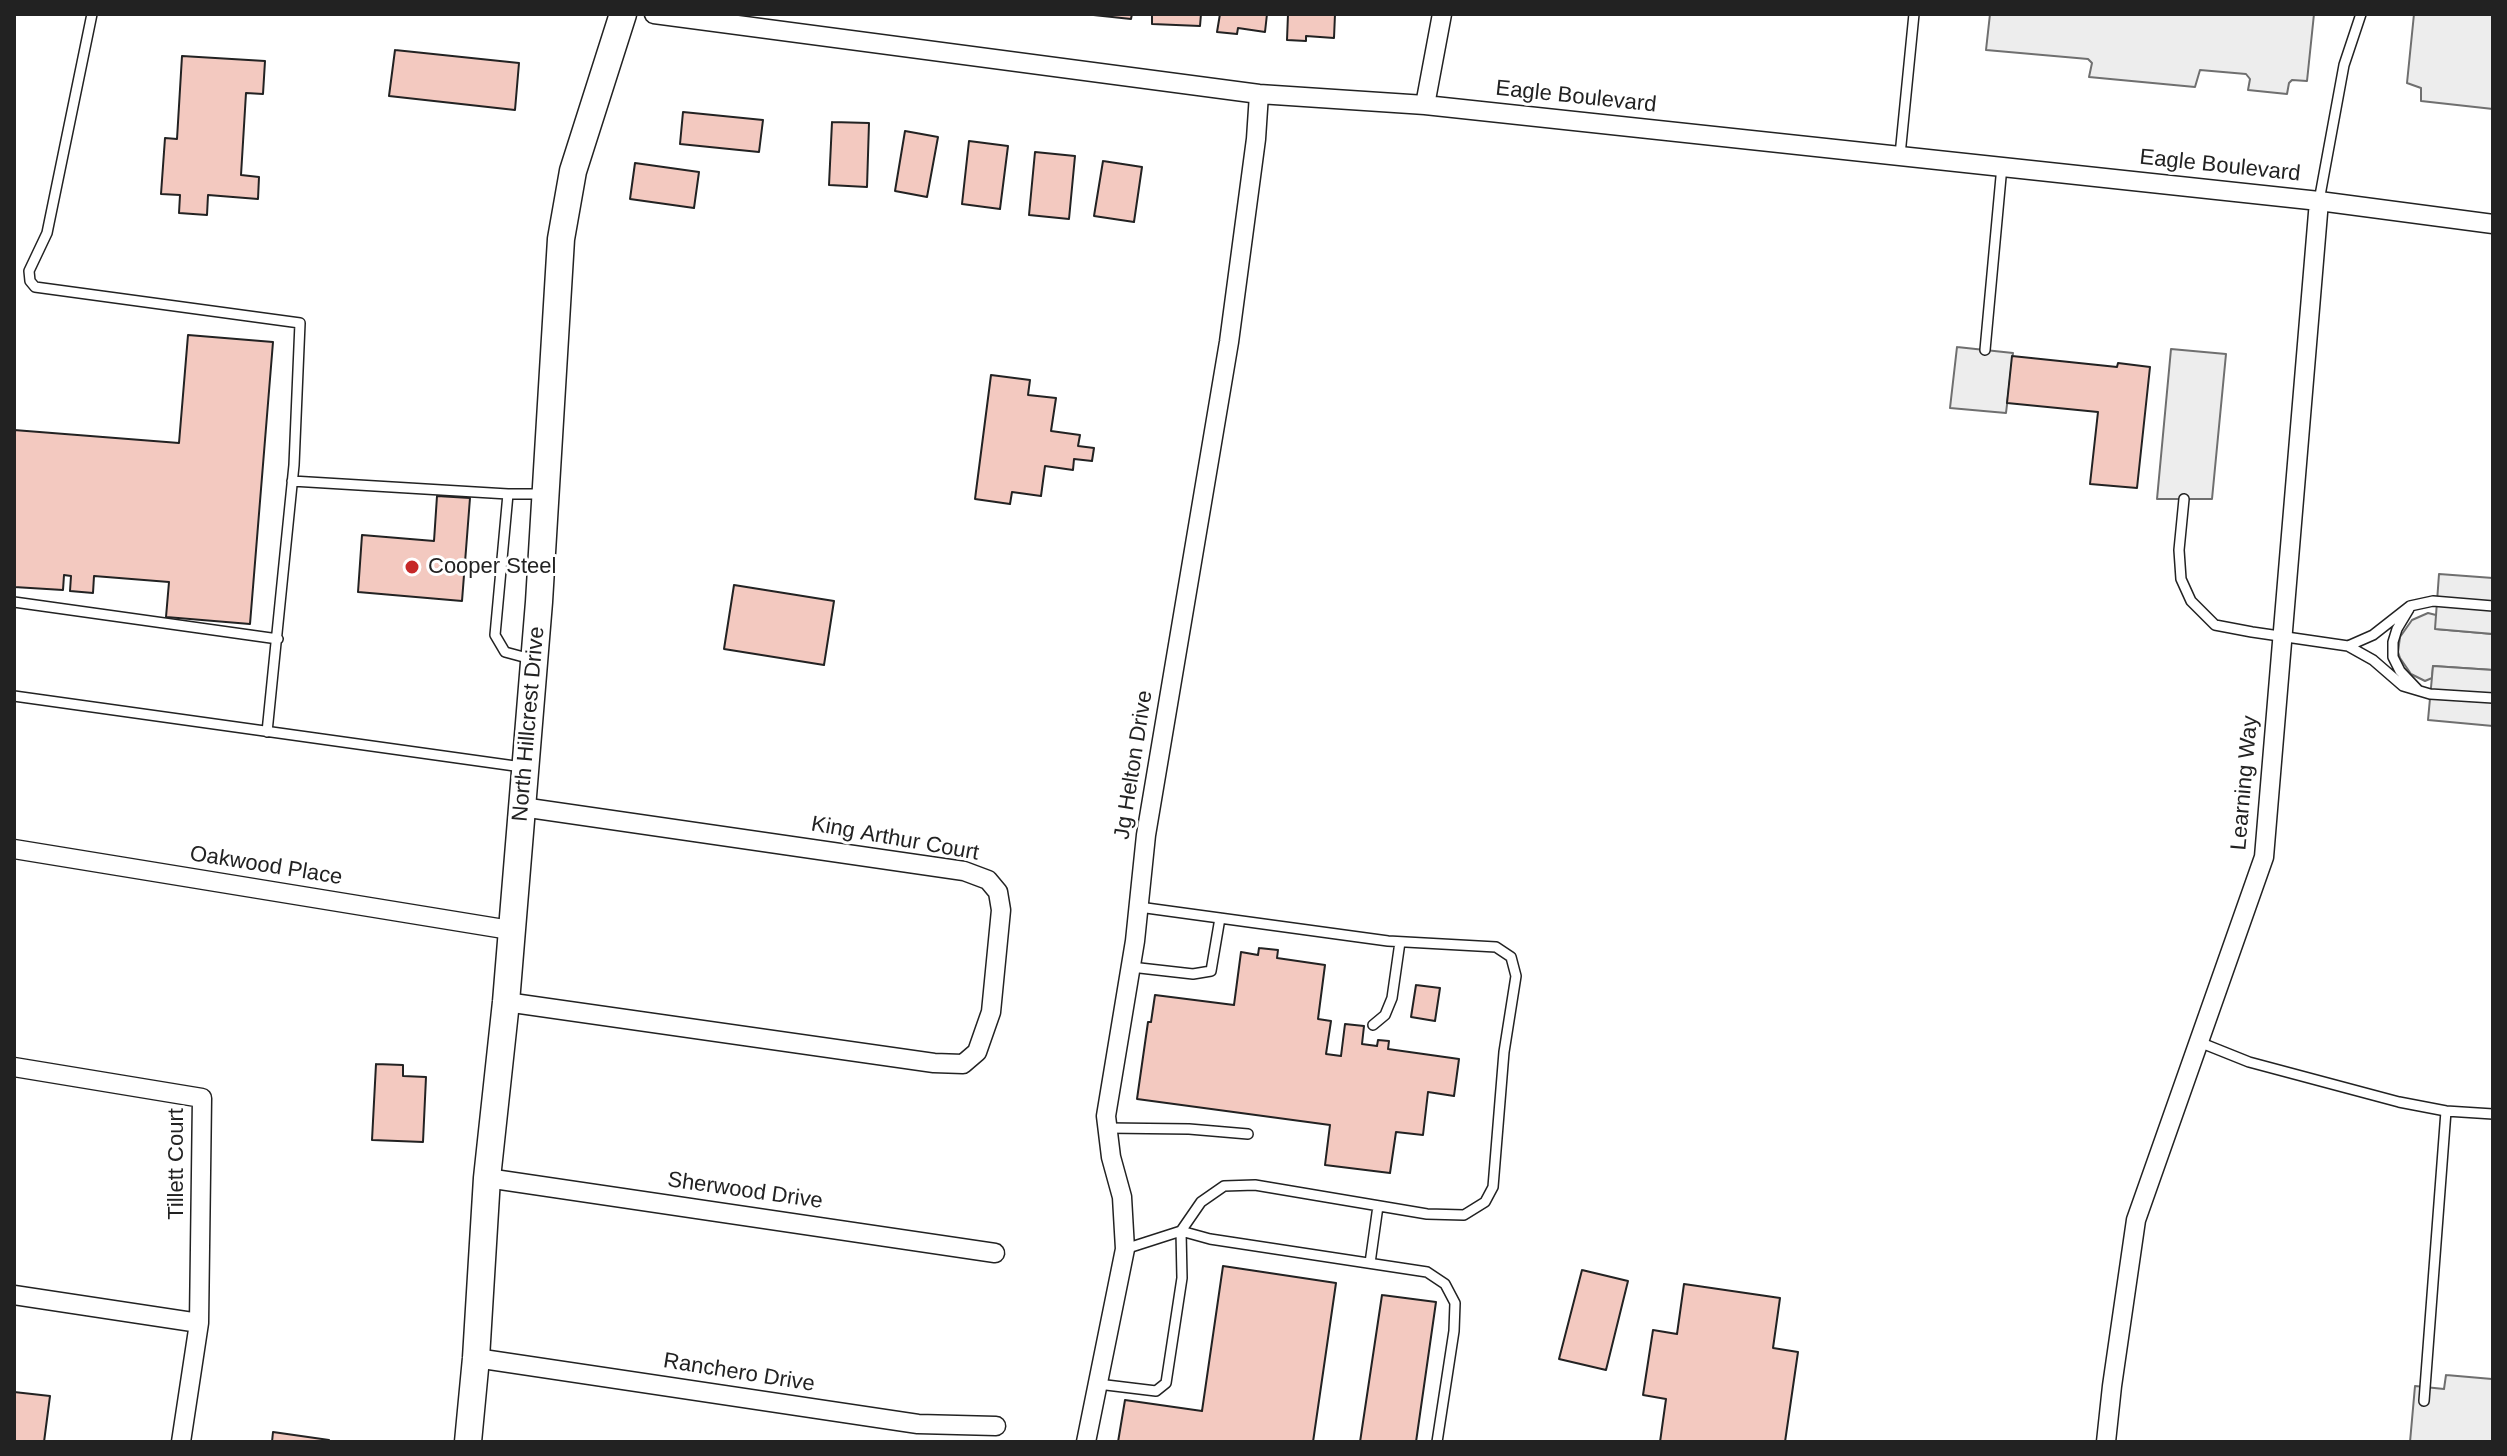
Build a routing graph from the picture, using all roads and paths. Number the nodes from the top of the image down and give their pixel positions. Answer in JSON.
{"nodes":[{"id":1,"x":92,"y":14,"type":"edge"},
{"id":2,"x":623,"y":14,"type":"edge"},
{"id":3,"x":654,"y":14,"type":"edge"},
{"id":4,"x":1442,"y":14,"type":"edge"},
{"id":5,"x":1914,"y":14,"type":"edge"},
{"id":6,"x":2361,"y":14,"type":"edge"},
{"id":7,"x":1259,"y":94,"type":"junction"},
{"id":8,"x":1425,"y":105,"type":"junction"},
{"id":9,"x":1900,"y":155,"type":"junction"},
{"id":10,"x":2002,"y":166,"type":"junction"},
{"id":11,"x":2319,"y":201,"type":"junction"},
{"id":12,"x":2493,"y":224,"type":"edge"},
{"id":13,"x":1985,"y":350,"type":"dead end"},
{"id":14,"x":292,"y":481,"type":"junction"},
{"id":15,"x":508,"y":494,"type":"junction"},
{"id":16,"x":545,"y":494,"type":"junction"},
{"id":17,"x":2184,"y":499,"type":"dead end"},
{"id":18,"x":14,"y":602,"type":"edge"},
{"id":19,"x":2411,"y":606,"type":"junction"},
{"id":20,"x":2493,"y":606,"type":"edge"},
{"id":21,"x":2281,"y":637,"type":"junction"},
{"id":22,"x":278,"y":639,"type":"junction"},
{"id":23,"x":2348,"y":646,"type":"junction"},
{"id":24,"x":534,"y":660,"type":"junction"},
{"id":25,"x":2420,"y":692,"type":"junction"},
{"id":26,"x":14,"y":696,"type":"edge"},
{"id":27,"x":2493,"y":698,"type":"edge"},
{"id":28,"x":267,"y":732,"type":"junction"},
{"id":29,"x":525,"y":767,"type":"junction"},
{"id":30,"x":522,"y":807,"type":"junction"},
{"id":31,"x":14,"y":849,"type":"edge"},
{"id":32,"x":1139,"y":907,"type":"junction"},
{"id":33,"x":1220,"y":918,"type":"junction"},
{"id":34,"x":510,"y":930,"type":"junction"},
{"id":35,"x":1400,"y":942,"type":"junction"},
{"id":36,"x":1131,"y":967,"type":"junction"},
{"id":37,"x":506,"y":1002,"type":"junction"},
{"id":38,"x":1373,"y":1025,"type":"dead end"},
{"id":39,"x":2199,"y":1042,"type":"junction"},
{"id":40,"x":14,"y":1067,"type":"edge"},
{"id":41,"x":2446,"y":1111,"type":"junction"},
{"id":42,"x":2493,"y":1114,"type":"edge"},
{"id":43,"x":1107,"y":1128,"type":"junction"},
{"id":44,"x":1248,"y":1134,"type":"dead end"},
{"id":45,"x":487,"y":1178,"type":"junction"},
{"id":46,"x":1378,"y":1206,"type":"junction"},
{"id":47,"x":1181,"y":1231,"type":"junction"},
{"id":48,"x":1125,"y":1249,"type":"junction"},
{"id":49,"x":995,"y":1253,"type":"dead end"},
{"id":50,"x":1370,"y":1263,"type":"junction"},
{"id":51,"x":14,"y":1295,"type":"edge"},
{"id":52,"x":199,"y":1323,"type":"junction"},
{"id":53,"x":476,"y":1358,"type":"junction"},
{"id":54,"x":1098,"y":1384,"type":"junction"},
{"id":55,"x":2424,"y":1401,"type":"dead end"},
{"id":56,"x":996,"y":1426,"type":"dead end"},
{"id":57,"x":181,"y":1442,"type":"edge"},
{"id":58,"x":468,"y":1442,"type":"edge"},
{"id":59,"x":1086,"y":1442,"type":"edge"},
{"id":60,"x":1437,"y":1442,"type":"edge"},
{"id":61,"x":2106,"y":1442,"type":"edge"}],
"edges":[{"from":1,"to":14,"type":"lane"},
{"from":2,"to":16,"type":"street","name":"North Hillcrest Drive"},
{"from":3,"to":7,"type":"street","name":"Eagle Boulevard"},
{"from":4,"to":8,"type":"street"},
{"from":5,"to":9,"type":"lane"},
{"from":6,"to":11,"type":"lane"},
{"from":7,"to":8,"type":"street","name":"Eagle Boulevard"},
{"from":7,"to":32,"type":"street","name":"Jg Helton Drive"},
{"from":8,"to":9,"type":"street","name":"Eagle Boulevard"},
{"from":9,"to":10,"type":"street","name":"Eagle Boulevard"},
{"from":10,"to":11,"type":"street","name":"Eagle Boulevard"},
{"from":10,"to":13,"type":"lane"},
{"from":11,"to":12,"type":"street","name":"Eagle Boulevard"},
{"from":11,"to":21,"type":"street","name":"Learning Way"},
{"from":14,"to":15,"type":"lane"},
{"from":14,"to":22,"type":"lane"},
{"from":15,"to":16,"type":"lane"},
{"from":15,"to":24,"type":"lane"},
{"from":16,"to":24,"type":"street","name":"North Hillcrest Drive"},
{"from":17,"to":21,"type":"lane"},
{"from":18,"to":22,"type":"lane"},
{"from":19,"to":20,"type":"lane"},
{"from":19,"to":23,"type":"lane"},
{"from":19,"to":25,"type":"lane"},
{"from":21,"to":23,"type":"lane"},
{"from":21,"to":39,"type":"street","name":"Learning Way"},
{"from":22,"to":28,"type":"lane"},
{"from":23,"to":25,"type":"lane"},
{"from":24,"to":29,"type":"street","name":"North Hillcrest Drive"},
{"from":25,"to":27,"type":"lane"},
{"from":26,"to":28,"type":"lane"},
{"from":28,"to":29,"type":"lane"},
{"from":29,"to":30,"type":"street","name":"North Hillcrest Drive"},
{"from":30,"to":34,"type":"street","name":"North Hillcrest Drive"},
{"from":30,"to":37,"type":"street","name":"King Arthur Court"},
{"from":31,"to":34,"type":"street","name":"Oakwood Place"},
{"from":32,"to":33,"type":"lane"},
{"from":32,"to":36,"type":"street","name":"Jg Helton Drive"},
{"from":33,"to":35,"type":"lane"},
{"from":33,"to":36,"type":"lane"},
{"from":34,"to":37,"type":"street","name":"North Hillcrest Drive"},
{"from":35,"to":38,"type":"lane"},
{"from":35,"to":46,"type":"lane"},
{"from":36,"to":43,"type":"street","name":"Jg Helton Drive"},
{"from":37,"to":45,"type":"street","name":"North Hillcrest Drive"},
{"from":39,"to":41,"type":"lane"},
{"from":39,"to":61,"type":"street","name":"Learning Way"},
{"from":40,"to":52,"type":"street","name":"Tillett Court"},
{"from":41,"to":42,"type":"lane"},
{"from":41,"to":55,"type":"lane"},
{"from":43,"to":44,"type":"lane"},
{"from":43,"to":48,"type":"street","name":"Jg Helton Drive"},
{"from":45,"to":49,"type":"street","name":"Sherwood Drive"},
{"from":45,"to":53,"type":"street","name":"North Hillcrest Drive"},
{"from":46,"to":47,"type":"lane"},
{"from":46,"to":50,"type":"lane"},
{"from":47,"to":48,"type":"lane"},
{"from":47,"to":50,"type":"lane"},
{"from":47,"to":54,"type":"lane"},
{"from":48,"to":54,"type":"street","name":"Jg Helton Drive"},
{"from":50,"to":60,"type":"lane"},
{"from":51,"to":52,"type":"street"},
{"from":52,"to":57,"type":"street","name":"Tillett Court"},
{"from":53,"to":56,"type":"street","name":"Ranchero Drive"},
{"from":53,"to":58,"type":"street","name":"North Hillcrest Drive"},
{"from":54,"to":59,"type":"street","name":"Jg Helton Drive"}]}
